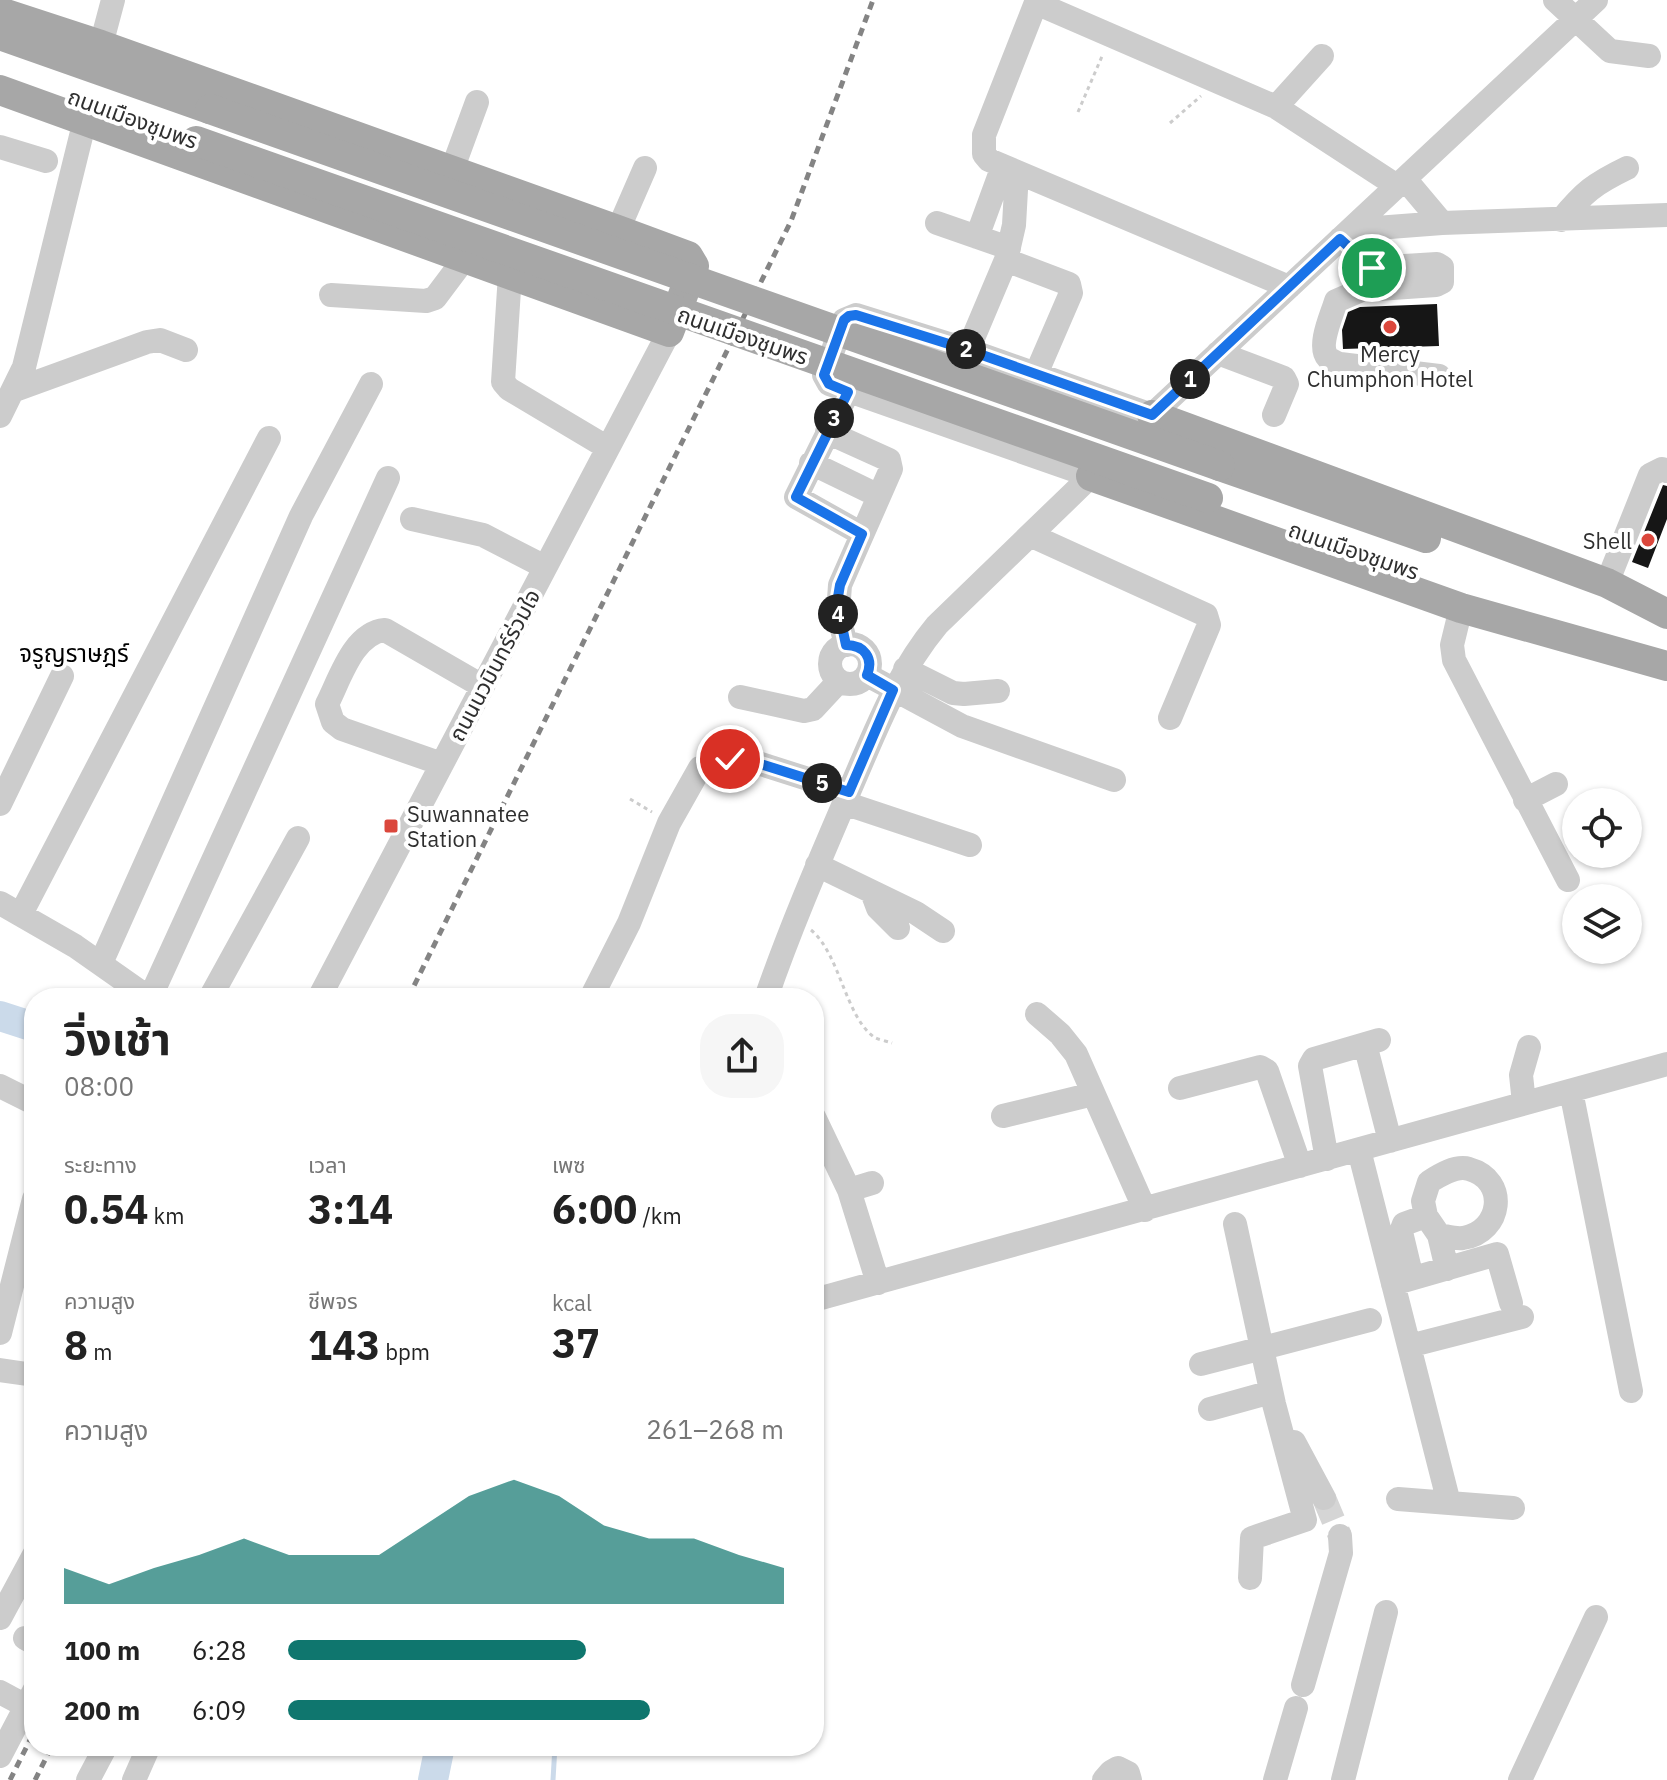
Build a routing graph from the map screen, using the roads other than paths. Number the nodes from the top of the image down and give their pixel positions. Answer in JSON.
{"nodes":[{"id":1,"x":113,"y":0,"type":"edge"},
{"id":2,"x":1555,"y":0,"type":"edge"},
{"id":3,"x":1596,"y":0,"type":"edge"},
{"id":4,"x":1037,"y":2,"type":"edge"},
{"id":5,"x":0,"y":12,"type":"edge"},
{"id":6,"x":1575,"y":19,"type":"junction"},
{"id":7,"x":0,"y":35,"type":"edge"},
{"id":8,"x":101,"y":45,"type":"junction"},
{"id":9,"x":1322,"y":56,"type":"dead end"},
{"id":10,"x":1649,"y":56,"type":"dead end"},
{"id":11,"x":0,"y":68,"type":"edge"},
{"id":12,"x":0,"y":90,"type":"edge"},
{"id":13,"x":477,"y":102,"type":"dead end"},
{"id":14,"x":1276,"y":107,"type":"junction"},
{"id":15,"x":85,"y":120,"type":"junction"},
{"id":16,"x":0,"y":147,"type":"edge"},
{"id":17,"x":46,"y":161,"type":"dead end"},
{"id":18,"x":645,"y":168,"type":"dead end"},
{"id":19,"x":1627,"y":168,"type":"dead end"},
{"id":20,"x":1010,"y":169,"type":"junction"},
{"id":21,"x":452,"y":170,"type":"junction"},
{"id":22,"x":1401,"y":182,"type":"junction"},
{"id":23,"x":1667,"y":215,"type":"edge"},
{"id":24,"x":1561,"y":220,"type":"junction"},
{"id":25,"x":937,"y":223,"type":"dead end"},
{"id":26,"x":1442,"y":223,"type":"junction"},
{"id":27,"x":618,"y":230,"type":"junction"},
{"id":28,"x":1345,"y":234,"type":"junction"},
{"id":29,"x":977,"y":237,"type":"junction"},
{"id":30,"x":1008,"y":254,"type":"junction"},
{"id":31,"x":465,"y":258,"type":"junction"},
{"id":32,"x":510,"y":274,"type":"junction"},
{"id":33,"x":1289,"y":287,"type":"junction"},
{"id":34,"x":331,"y":295,"type":"dead end"},
{"id":35,"x":669,"y":332,"type":"junction"},
{"id":36,"x":186,"y":350,"type":"dead end"},
{"id":37,"x":968,"y":350,"type":"junction"},
{"id":38,"x":1218,"y":353,"type":"junction"},
{"id":39,"x":1036,"y":374,"type":"junction"},
{"id":40,"x":1439,"y":376,"type":"dead end"},
{"id":41,"x":371,"y":384,"type":"dead end"},
{"id":42,"x":15,"y":390,"type":"junction"},
{"id":43,"x":848,"y":392,"type":"junction"},
{"id":44,"x":1152,"y":415,"type":"junction"},
{"id":45,"x":1274,"y":415,"type":"dead end"},
{"id":46,"x":0,"y":416,"type":"edge"},
{"id":47,"x":827,"y":432,"type":"junction"},
{"id":48,"x":269,"y":438,"type":"dead end"},
{"id":49,"x":608,"y":448,"type":"junction"},
{"id":50,"x":811,"y":463,"type":"junction"},
{"id":51,"x":1665,"y":466,"type":"edge"},
{"id":52,"x":1091,"y":476,"type":"junction"},
{"id":53,"x":388,"y":478,"type":"dead end"},
{"id":54,"x":879,"y":496,"type":"junction"},
{"id":55,"x":412,"y":519,"type":"dead end"},
{"id":56,"x":862,"y":534,"type":"junction"},
{"id":57,"x":1030,"y":535,"type":"junction"},
{"id":58,"x":545,"y":567,"type":"junction"},
{"id":59,"x":1607,"y":583,"type":"junction"},
{"id":60,"x":1461,"y":608,"type":"junction"},
{"id":61,"x":1666,"y":609,"type":"edge"},
{"id":62,"x":846,"y":645,"type":"junction"},
{"id":63,"x":1667,"y":666,"type":"edge"},
{"id":64,"x":867,"y":675,"type":"junction"},
{"id":65,"x":62,"y":676,"type":"dead end"},
{"id":66,"x":899,"y":680,"type":"junction"},
{"id":67,"x":839,"y":681,"type":"junction"},
{"id":68,"x":482,"y":686,"type":"junction"},
{"id":69,"x":998,"y":691,"type":"dead end"},
{"id":70,"x":740,"y":697,"type":"dead end"},
{"id":71,"x":1170,"y":718,"type":"dead end"},
{"id":72,"x":442,"y":764,"type":"junction"},
{"id":73,"x":1114,"y":780,"type":"dead end"},
{"id":74,"x":1556,"y":784,"type":"dead end"},
{"id":75,"x":847,"y":798,"type":"junction"},
{"id":76,"x":1525,"y":800,"type":"junction"},
{"id":77,"x":0,"y":804,"type":"edge"},
{"id":78,"x":298,"y":838,"type":"dead end"},
{"id":79,"x":970,"y":845,"type":"dead end"},
{"id":80,"x":817,"y":865,"type":"junction"},
{"id":81,"x":1568,"y":880,"type":"dead end"},
{"id":82,"x":872,"y":892,"type":"junction"},
{"id":83,"x":11,"y":908,"type":"edge"},
{"id":84,"x":898,"y":928,"type":"dead end"},
{"id":85,"x":943,"y":931,"type":"dead end"},
{"id":86,"x":101,"y":963,"type":"junction"},
{"id":87,"x":135,"y":988,"type":"edge"},
{"id":88,"x":154,"y":988,"type":"edge"},
{"id":89,"x":216,"y":988,"type":"edge"},
{"id":90,"x":324,"y":988,"type":"edge"},
{"id":91,"x":596,"y":988,"type":"edge"},
{"id":92,"x":770,"y":988,"type":"edge"},
{"id":93,"x":1037,"y":1014,"type":"dead end"},
{"id":94,"x":1529,"y":1047,"type":"dead end"},
{"id":95,"x":1667,"y":1064,"type":"edge"},
{"id":96,"x":0,"y":1086,"type":"edge"},
{"id":97,"x":1180,"y":1088,"type":"dead end"},
{"id":98,"x":1571,"y":1091,"type":"junction"},
{"id":99,"x":1093,"y":1094,"type":"junction"},
{"id":100,"x":24,"y":1098,"type":"edge"},
{"id":101,"x":1524,"y":1103,"type":"junction"},
{"id":102,"x":1003,"y":1116,"type":"dead end"},
{"id":103,"x":824,"y":1132,"type":"edge"},
{"id":104,"x":1390,"y":1141,"type":"junction"},
{"id":105,"x":1359,"y":1150,"type":"junction"},
{"id":106,"x":1327,"y":1159,"type":"junction"},
{"id":107,"x":1300,"y":1166,"type":"junction"},
{"id":108,"x":1145,"y":1210,"type":"junction"},
{"id":109,"x":1235,"y":1224,"type":"dead end"},
{"id":110,"x":24,"y":1238,"type":"edge"},
{"id":111,"x":1447,"y":1269,"type":"junction"},
{"id":112,"x":1403,"y":1281,"type":"junction"},
{"id":113,"x":878,"y":1283,"type":"junction"},
{"id":114,"x":824,"y":1297,"type":"edge"},
{"id":115,"x":1386,"y":1315,"type":"junction"},
{"id":116,"x":0,"y":1333,"type":"edge"},
{"id":117,"x":1409,"y":1346,"type":"junction"},
{"id":118,"x":1261,"y":1348,"type":"junction"},
{"id":119,"x":1201,"y":1364,"type":"dead end"},
{"id":120,"x":0,"y":1370,"type":"edge"},
{"id":121,"x":24,"y":1374,"type":"edge"},
{"id":122,"x":1631,"y":1391,"type":"dead end"},
{"id":123,"x":1272,"y":1398,"type":"junction"},
{"id":124,"x":1210,"y":1409,"type":"dead end"},
{"id":125,"x":1324,"y":1498,"type":"tunnel mouth"},
{"id":126,"x":1398,"y":1499,"type":"dead end"},
{"id":127,"x":1449,"y":1503,"type":"junction"},
{"id":128,"x":1513,"y":1508,"type":"dead end"},
{"id":129,"x":1340,"y":1536,"type":"tunnel mouth"},
{"id":130,"x":24,"y":1566,"type":"edge"},
{"id":131,"x":1250,"y":1578,"type":"dead end"},
{"id":132,"x":9,"y":1582,"type":"edge"},
{"id":133,"x":1386,"y":1612,"type":"dead end"},
{"id":134,"x":1596,"y":1617,"type":"dead end"},
{"id":135,"x":0,"y":1618,"type":"edge"},
{"id":136,"x":0,"y":1692,"type":"edge"},
{"id":137,"x":24,"y":1698,"type":"edge"},
{"id":138,"x":24,"y":1710,"type":"edge"},
{"id":139,"x":0,"y":1756,"type":"edge"},
{"id":140,"x":101,"y":1756,"type":"edge"},
{"id":141,"x":145,"y":1756,"type":"edge"},
{"id":142,"x":88,"y":1780,"type":"edge"},
{"id":143,"x":134,"y":1780,"type":"edge"},
{"id":144,"x":1104,"y":1780,"type":"edge"},
{"id":145,"x":1130,"y":1780,"type":"edge"},
{"id":146,"x":1275,"y":1780,"type":"edge"},
{"id":147,"x":1343,"y":1780,"type":"edge"},
{"id":148,"x":1520,"y":1780,"type":"edge"}],
"edges":[{"from":1,"to":8,"type":"street"},
{"from":2,"to":6,"type":"street"},
{"from":3,"to":6,"type":"street"},
{"from":4,"to":14,"type":"street"},
{"from":4,"to":20,"type":"street"},
{"from":5,"to":8,"type":"main road"},
{"from":6,"to":10,"type":"street"},
{"from":6,"to":22,"type":"street"},
{"from":7,"to":61,"type":"main road","name":"ถนนเมืองชุมพร","bridge":true},
{"from":8,"to":21,"type":"main road"},
{"from":9,"to":14,"type":"street"},
{"from":11,"to":63,"type":"main road","name":"ถนนเมืองชุมพร","bridge":true},
{"from":12,"to":15,"type":"main road"},
{"from":13,"to":21,"type":"street"},
{"from":14,"to":22,"type":"street"},
{"from":15,"to":31,"type":"main road"},
{"from":15,"to":42,"type":"street"},
{"from":16,"to":17,"type":"street"},
{"from":18,"to":27,"type":"street"},
{"from":19,"to":24,"type":"street"},
{"from":20,"to":29,"type":"street"},
{"from":20,"to":30,"type":"street"},
{"from":20,"to":33,"type":"street"},
{"from":21,"to":27,"type":"main road"},
{"from":22,"to":26,"type":"street"},
{"from":22,"to":28,"type":"street"},
{"from":23,"to":24,"type":"street"},
{"from":24,"to":26,"type":"street"},
{"from":25,"to":29,"type":"street"},
{"from":26,"to":28,"type":"street"},
{"from":27,"to":35,"type":"main road"},
{"from":28,"to":33,"type":"street"},
{"from":28,"to":40,"type":"street"},
{"from":29,"to":30,"type":"street"},
{"from":30,"to":37,"type":"street"},
{"from":30,"to":39,"type":"street"},
{"from":31,"to":32,"type":"main road"},
{"from":31,"to":34,"type":"street"},
{"from":32,"to":35,"type":"main road"},
{"from":32,"to":49,"type":"street"},
{"from":33,"to":38,"type":"street"},
{"from":35,"to":49,"type":"street","name":"ถนนนวมินทร์ร่วมใจ"},
{"from":36,"to":42,"type":"street"},
{"from":37,"to":39,"type":"street"},
{"from":37,"to":43,"type":"street"},
{"from":38,"to":44,"type":"street"},
{"from":38,"to":45,"type":"street"},
{"from":39,"to":44,"type":"street"},
{"from":41,"to":86,"type":"street"},
{"from":42,"to":46,"type":"street"},
{"from":43,"to":47,"type":"street"},
{"from":43,"to":52,"type":"street"},
{"from":44,"to":59,"type":"main road"},
{"from":47,"to":50,"type":"street"},
{"from":47,"to":54,"type":"street"},
{"from":48,"to":83,"type":"street"},
{"from":49,"to":58,"type":"street","name":"ถนนนวมินทร์ร่วมใจ"},
{"from":50,"to":54,"type":"street"},
{"from":50,"to":56,"type":"street"},
{"from":51,"to":59,"type":"street"},
{"from":52,"to":57,"type":"street"},
{"from":52,"to":60,"type":"main road"},
{"from":53,"to":88,"type":"street"},
{"from":54,"to":56,"type":"street"},
{"from":55,"to":58,"type":"street"},
{"from":56,"to":62,"type":"street"},
{"from":57,"to":66,"type":"street"},
{"from":57,"to":71,"type":"street"},
{"from":58,"to":68,"type":"street","name":"ถนนนวมินทร์ร่วมใจ"},
{"from":59,"to":61,"type":"main road"},
{"from":60,"to":63,"type":"main road"},
{"from":60,"to":76,"type":"street"},
{"from":62,"to":64,"type":"street"},
{"from":62,"to":67,"type":"street"},
{"from":64,"to":66,"type":"street"},
{"from":64,"to":67,"type":"street"},
{"from":65,"to":77,"type":"street"},
{"from":66,"to":69,"type":"street"},
{"from":66,"to":73,"type":"street"},
{"from":66,"to":75,"type":"street"},
{"from":67,"to":70,"type":"street"},
{"from":68,"to":72,"type":"street","name":"ถนนนวมินทร์ร่วมใจ"},
{"from":68,"to":72,"type":"street"},
{"from":72,"to":90,"type":"street","name":"ถนนนวมินทร์ร่วมใจ"},
{"from":74,"to":76,"type":"street"},
{"from":75,"to":79,"type":"street"},
{"from":75,"to":80,"type":"street"},
{"from":75,"to":91,"type":"street"},
{"from":76,"to":81,"type":"street"},
{"from":78,"to":89,"type":"street"},
{"from":80,"to":82,"type":"street"},
{"from":80,"to":92,"type":"street"},
{"from":82,"to":84,"type":"street"},
{"from":82,"to":85,"type":"street"},
{"from":83,"to":86,"type":"street"},
{"from":86,"to":87,"type":"street"},
{"from":93,"to":99,"type":"street"},
{"from":94,"to":101,"type":"street"},
{"from":95,"to":98,"type":"street"},
{"from":96,"to":100,"type":"street"},
{"from":97,"to":107,"type":"street"},
{"from":98,"to":101,"type":"street"},
{"from":98,"to":122,"type":"street"},
{"from":99,"to":102,"type":"street"},
{"from":99,"to":108,"type":"street"},
{"from":101,"to":104,"type":"street"},
{"from":103,"to":113,"type":"street"},
{"from":104,"to":105,"type":"street"},
{"from":104,"to":106,"type":"street"},
{"from":105,"to":106,"type":"street"},
{"from":105,"to":112,"type":"street"},
{"from":106,"to":107,"type":"street"},
{"from":107,"to":108,"type":"street"},
{"from":108,"to":113,"type":"street"},
{"from":109,"to":118,"type":"street"},
{"from":110,"to":116,"type":"street"},
{"from":111,"to":112,"type":"street"},
{"from":111,"to":112,"type":"street"},
{"from":111,"to":117,"type":"street"},
{"from":112,"to":115,"type":"street"},
{"from":113,"to":114,"type":"street"},
{"from":115,"to":117,"type":"street"},
{"from":115,"to":118,"type":"street"},
{"from":117,"to":127,"type":"street"},
{"from":118,"to":119,"type":"street"},
{"from":118,"to":123,"type":"street"},
{"from":120,"to":121,"type":"street"},
{"from":123,"to":124,"type":"street"},
{"from":123,"to":125,"type":"street"},
{"from":123,"to":131,"type":"street"},
{"from":126,"to":127,"type":"street"},
{"from":127,"to":128,"type":"street"},
{"from":129,"to":146,"type":"street"},
{"from":130,"to":132,"type":"street"},
{"from":132,"to":135,"type":"street"},
{"from":133,"to":147,"type":"street"},
{"from":134,"to":148,"type":"street"},
{"from":136,"to":137,"type":"street"},
{"from":138,"to":139,"type":"street"},
{"from":140,"to":142,"type":"street"},
{"from":141,"to":143,"type":"street"},
{"from":144,"to":145,"type":"street"}]}
